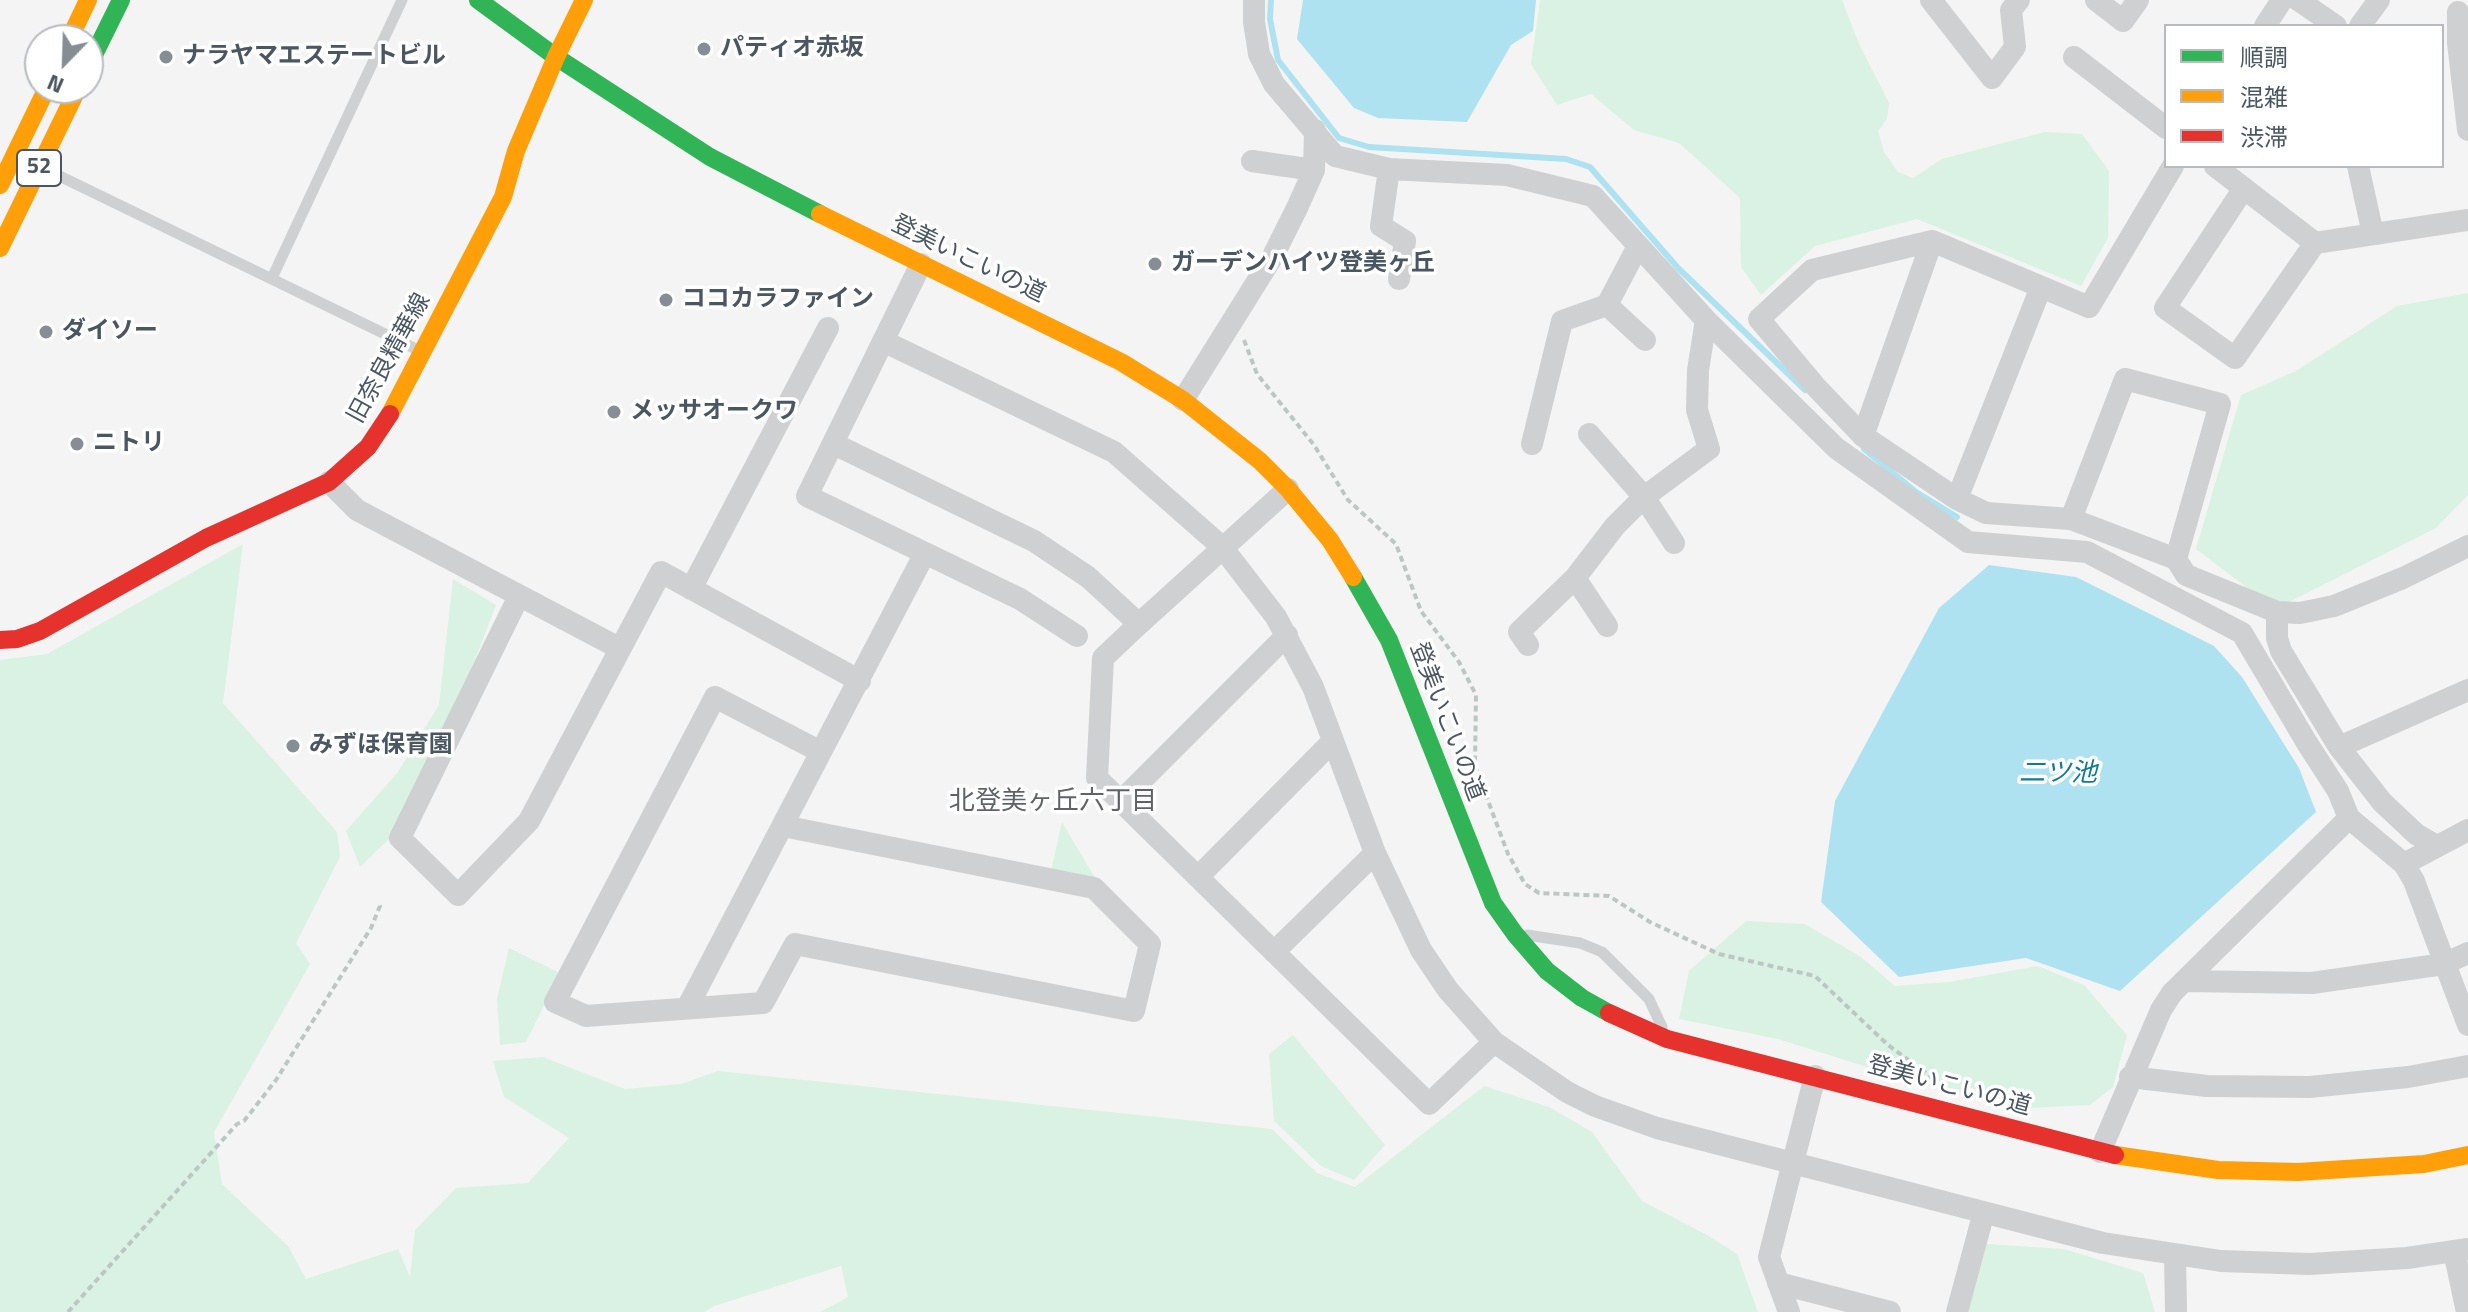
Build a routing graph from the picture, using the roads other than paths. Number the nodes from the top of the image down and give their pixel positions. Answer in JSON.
{"nodes":[{"id":1,"x":88,"y":0,"type":"edge"},
{"id":2,"x":121,"y":0,"type":"edge"},
{"id":3,"x":402,"y":0,"type":"edge"},
{"id":4,"x":478,"y":0,"type":"edge"},
{"id":5,"x":584,"y":0,"type":"edge"},
{"id":6,"x":1254,"y":0,"type":"edge"},
{"id":7,"x":1931,"y":0,"type":"edge"},
{"id":8,"x":2019,"y":0,"type":"edge"},
{"id":9,"x":2096,"y":0,"type":"edge"},
{"id":10,"x":2138,"y":0,"type":"edge"},
{"id":11,"x":2282,"y":0,"type":"edge"},
{"id":12,"x":2298,"y":0,"type":"edge"},
{"id":13,"x":2379,"y":0,"type":"edge"},
{"id":14,"x":2458,"y":12,"type":"dead end"},
{"id":15,"x":77,"y":24,"type":"edge"},
{"id":16,"x":2266,"y":24,"type":"edge"},
{"id":17,"x":2333,"y":24,"type":"edge"},
{"id":18,"x":2361,"y":24,"type":"edge"},
{"id":19,"x":104,"y":35,"type":"edge"},
{"id":20,"x":556,"y":57,"type":"junction"},
{"id":21,"x":2074,"y":57,"type":"dead end"},
{"id":22,"x":39,"y":104,"type":"edge"},
{"id":23,"x":70,"y":104,"type":"edge"},
{"id":24,"x":2467,"y":119,"type":"edge"},
{"id":25,"x":2164,"y":126,"type":"edge"},
{"id":26,"x":1315,"y":130,"type":"junction"},
{"id":27,"x":1252,"y":161,"type":"dead end"},
{"id":28,"x":40,"y":166,"type":"junction"},
{"id":29,"x":2172,"y":168,"type":"edge"},
{"id":30,"x":2218,"y":168,"type":"edge"},
{"id":31,"x":2358,"y":168,"type":"edge"},
{"id":32,"x":1389,"y":169,"type":"junction"},
{"id":33,"x":1314,"y":170,"type":"junction"},
{"id":34,"x":0,"y":185,"type":"edge"},
{"id":35,"x":2244,"y":188,"type":"junction"},
{"id":36,"x":2468,"y":220,"type":"edge"},
{"id":37,"x":2373,"y":234,"type":"junction"},
{"id":38,"x":1932,"y":241,"type":"junction"},
{"id":39,"x":2315,"y":243,"type":"junction"},
{"id":40,"x":1638,"y":246,"type":"junction"},
{"id":41,"x":0,"y":248,"type":"edge"},
{"id":42,"x":921,"y":264,"type":"junction"},
{"id":43,"x":272,"y":278,"type":"junction"},
{"id":44,"x":1399,"y":279,"type":"dead end"},
{"id":45,"x":2041,"y":287,"type":"junction"},
{"id":46,"x":1607,"y":305,"type":"junction"},
{"id":47,"x":1706,"y":320,"type":"junction"},
{"id":48,"x":828,"y":328,"type":"dead end"},
{"id":49,"x":1645,"y":340,"type":"dead end"},
{"id":50,"x":883,"y":341,"type":"junction"},
{"id":51,"x":424,"y":353,"type":"junction"},
{"id":52,"x":1183,"y":400,"type":"junction"},
{"id":53,"x":1589,"y":434,"type":"dead end"},
{"id":54,"x":1863,"y":436,"type":"junction"},
{"id":55,"x":834,"y":444,"type":"junction"},
{"id":56,"x":1532,"y":444,"type":"dead end"},
{"id":57,"x":329,"y":482,"type":"junction"},
{"id":58,"x":1288,"y":489,"type":"junction"},
{"id":59,"x":1644,"y":497,"type":"junction"},
{"id":60,"x":1957,"y":499,"type":"junction"},
{"id":61,"x":2071,"y":519,"type":"junction"},
{"id":62,"x":1674,"y":543,"type":"dead end"},
{"id":63,"x":2468,"y":546,"type":"edge"},
{"id":64,"x":1222,"y":547,"type":"junction"},
{"id":65,"x":925,"y":553,"type":"junction"},
{"id":66,"x":2176,"y":559,"type":"junction"},
{"id":67,"x":1575,"y":578,"type":"junction"},
{"id":68,"x":691,"y":589,"type":"junction"},
{"id":69,"x":519,"y":596,"type":"junction"},
{"id":70,"x":2277,"y":612,"type":"junction"},
{"id":71,"x":1139,"y":624,"type":"junction"},
{"id":72,"x":1607,"y":626,"type":"dead end"},
{"id":73,"x":1287,"y":635,"type":"junction"},
{"id":74,"x":1077,"y":636,"type":"dead end"},
{"id":75,"x":0,"y":640,"type":"edge"},
{"id":76,"x":1528,"y":645,"type":"dead end"},
{"id":77,"x":619,"y":648,"type":"junction"},
{"id":78,"x":860,"y":681,"type":"junction"},
{"id":79,"x":2468,"y":690,"type":"edge"},
{"id":80,"x":1333,"y":741,"type":"junction"},
{"id":81,"x":2339,"y":747,"type":"junction"},
{"id":82,"x":821,"y":752,"type":"junction"},
{"id":83,"x":1121,"y":801,"type":"junction"},
{"id":84,"x":2349,"y":818,"type":"junction"},
{"id":85,"x":783,"y":826,"type":"junction"},
{"id":86,"x":2468,"y":830,"type":"edge"},
{"id":87,"x":2435,"y":845,"type":"junction"},
{"id":88,"x":1375,"y":853,"type":"junction"},
{"id":89,"x":2404,"y":864,"type":"junction"},
{"id":90,"x":1198,"y":877,"type":"junction"},
{"id":91,"x":1515,"y":934,"type":"junction"},
{"id":92,"x":1274,"y":952,"type":"junction"},
{"id":93,"x":2468,"y":953,"type":"edge"},
{"id":94,"x":2444,"y":964,"type":"junction"},
{"id":95,"x":2185,"y":981,"type":"junction"},
{"id":96,"x":687,"y":1008,"type":"junction"},
{"id":97,"x":2468,"y":1025,"type":"edge"},
{"id":98,"x":1667,"y":1039,"type":"junction"},
{"id":99,"x":1494,"y":1042,"type":"junction"},
{"id":100,"x":2468,"y":1066,"type":"edge"},
{"id":101,"x":1815,"y":1076,"type":"junction"},
{"id":102,"x":2130,"y":1077,"type":"junction"},
{"id":103,"x":2100,"y":1152,"type":"junction"},
{"id":104,"x":2468,"y":1155,"type":"edge"},
{"id":105,"x":1791,"y":1163,"type":"junction"},
{"id":106,"x":1984,"y":1212,"type":"junction"},
{"id":107,"x":2461,"y":1250,"type":"edge"},
{"id":108,"x":2175,"y":1255,"type":"junction"},
{"id":109,"x":1778,"y":1283,"type":"junction"},
{"id":110,"x":1789,"y":1312,"type":"edge"},
{"id":111,"x":1890,"y":1312,"type":"edge"},
{"id":112,"x":1957,"y":1312,"type":"edge"},
{"id":113,"x":2176,"y":1312,"type":"edge"},
{"id":114,"x":2467,"y":1312,"type":"edge"}],
"edges":[{"from":1,"to":15,"type":"street"},
{"from":2,"to":19,"type":"street"},
{"from":3,"to":43,"type":"lane"},
{"from":4,"to":20,"type":"street","name":"登美いこいの道"},
{"from":5,"to":20,"type":"street","name":"旧奈良精華線"},
{"from":6,"to":26,"type":"street"},
{"from":7,"to":8,"type":"street"},
{"from":9,"to":10,"type":"street"},
{"from":11,"to":16,"type":"street"},
{"from":12,"to":17,"type":"street"},
{"from":13,"to":18,"type":"street"},
{"from":14,"to":24,"type":"street"},
{"from":20,"to":42,"type":"street","name":"登美いこいの道"},
{"from":20,"to":51,"type":"street","name":"旧奈良精華線"},
{"from":21,"to":25,"type":"street"},
{"from":22,"to":34,"type":"street","number":"52"},
{"from":23,"to":28,"type":"street","number":"52"},
{"from":26,"to":32,"type":"street"},
{"from":26,"to":33,"type":"street"},
{"from":27,"to":33,"type":"street"},
{"from":28,"to":41,"type":"street","number":"52"},
{"from":28,"to":43,"type":"lane"},
{"from":29,"to":45,"type":"street"},
{"from":30,"to":35,"type":"street"},
{"from":31,"to":37,"type":"street"},
{"from":32,"to":40,"type":"street"},
{"from":32,"to":44,"type":"street"},
{"from":33,"to":52,"type":"street"},
{"from":35,"to":39,"type":"street"},
{"from":35,"to":39,"type":"street"},
{"from":36,"to":37,"type":"street"},
{"from":37,"to":39,"type":"street"},
{"from":38,"to":45,"type":"street"},
{"from":38,"to":54,"type":"street"},
{"from":38,"to":54,"type":"street"},
{"from":40,"to":46,"type":"street"},
{"from":40,"to":47,"type":"street"},
{"from":42,"to":50,"type":"street"},
{"from":42,"to":52,"type":"street","name":"登美いこいの道"},
{"from":43,"to":51,"type":"lane"},
{"from":45,"to":60,"type":"street"},
{"from":46,"to":49,"type":"street"},
{"from":46,"to":56,"type":"street"},
{"from":47,"to":59,"type":"street"},
{"from":47,"to":84,"type":"street"},
{"from":48,"to":68,"type":"street"},
{"from":50,"to":55,"type":"street"},
{"from":50,"to":64,"type":"street"},
{"from":51,"to":57,"type":"street","name":"旧奈良精華線"},
{"from":52,"to":58,"type":"street","name":"登美いこいの道"},
{"from":53,"to":59,"type":"street"},
{"from":54,"to":60,"type":"street"},
{"from":55,"to":65,"type":"street"},
{"from":55,"to":71,"type":"street"},
{"from":57,"to":69,"type":"street"},
{"from":57,"to":75,"type":"street","name":"旧奈良精華線"},
{"from":58,"to":64,"type":"street"},
{"from":58,"to":91,"type":"street","name":"登美いこいの道"},
{"from":59,"to":62,"type":"street"},
{"from":59,"to":67,"type":"street"},
{"from":60,"to":61,"type":"street"},
{"from":61,"to":66,"type":"street"},
{"from":61,"to":66,"type":"street"},
{"from":63,"to":70,"type":"street"},
{"from":64,"to":71,"type":"street"},
{"from":64,"to":73,"type":"street"},
{"from":65,"to":74,"type":"street"},
{"from":65,"to":78,"type":"street"},
{"from":66,"to":70,"type":"street"},
{"from":67,"to":72,"type":"street"},
{"from":67,"to":76,"type":"street"},
{"from":68,"to":77,"type":"street"},
{"from":68,"to":78,"type":"street"},
{"from":69,"to":77,"type":"street"},
{"from":69,"to":77,"type":"street"},
{"from":70,"to":81,"type":"street"},
{"from":71,"to":83,"type":"street"},
{"from":73,"to":80,"type":"street"},
{"from":73,"to":83,"type":"street"},
{"from":78,"to":82,"type":"street"},
{"from":79,"to":81,"type":"street"},
{"from":80,"to":88,"type":"street"},
{"from":80,"to":90,"type":"street"},
{"from":81,"to":87,"type":"street"},
{"from":82,"to":85,"type":"street"},
{"from":82,"to":96,"type":"street"},
{"from":83,"to":90,"type":"street"},
{"from":84,"to":89,"type":"street"},
{"from":84,"to":95,"type":"street"},
{"from":85,"to":96,"type":"street"},
{"from":85,"to":96,"type":"street"},
{"from":86,"to":87,"type":"street"},
{"from":87,"to":89,"type":"street"},
{"from":88,"to":92,"type":"street"},
{"from":88,"to":99,"type":"street"},
{"from":89,"to":94,"type":"street"},
{"from":90,"to":92,"type":"street"},
{"from":91,"to":98,"type":"street","name":"登美いこいの道"},
{"from":91,"to":98,"type":"lane"},
{"from":92,"to":99,"type":"street"},
{"from":93,"to":94,"type":"street"},
{"from":94,"to":95,"type":"street"},
{"from":94,"to":97,"type":"street"},
{"from":95,"to":102,"type":"street"},
{"from":98,"to":101,"type":"street","name":"登美いこいの道"},
{"from":99,"to":105,"type":"street"},
{"from":100,"to":102,"type":"street"},
{"from":101,"to":103,"type":"street","name":"登美いこいの道"},
{"from":101,"to":105,"type":"street"},
{"from":102,"to":103,"type":"street"},
{"from":103,"to":104,"type":"street","name":"登美いこいの道"},
{"from":105,"to":106,"type":"street"},
{"from":105,"to":109,"type":"street"},
{"from":106,"to":108,"type":"street"},
{"from":106,"to":112,"type":"street"},
{"from":107,"to":108,"type":"street"},
{"from":107,"to":114,"type":"street"},
{"from":108,"to":113,"type":"street"},
{"from":109,"to":110,"type":"street"},
{"from":109,"to":111,"type":"street"}]}
